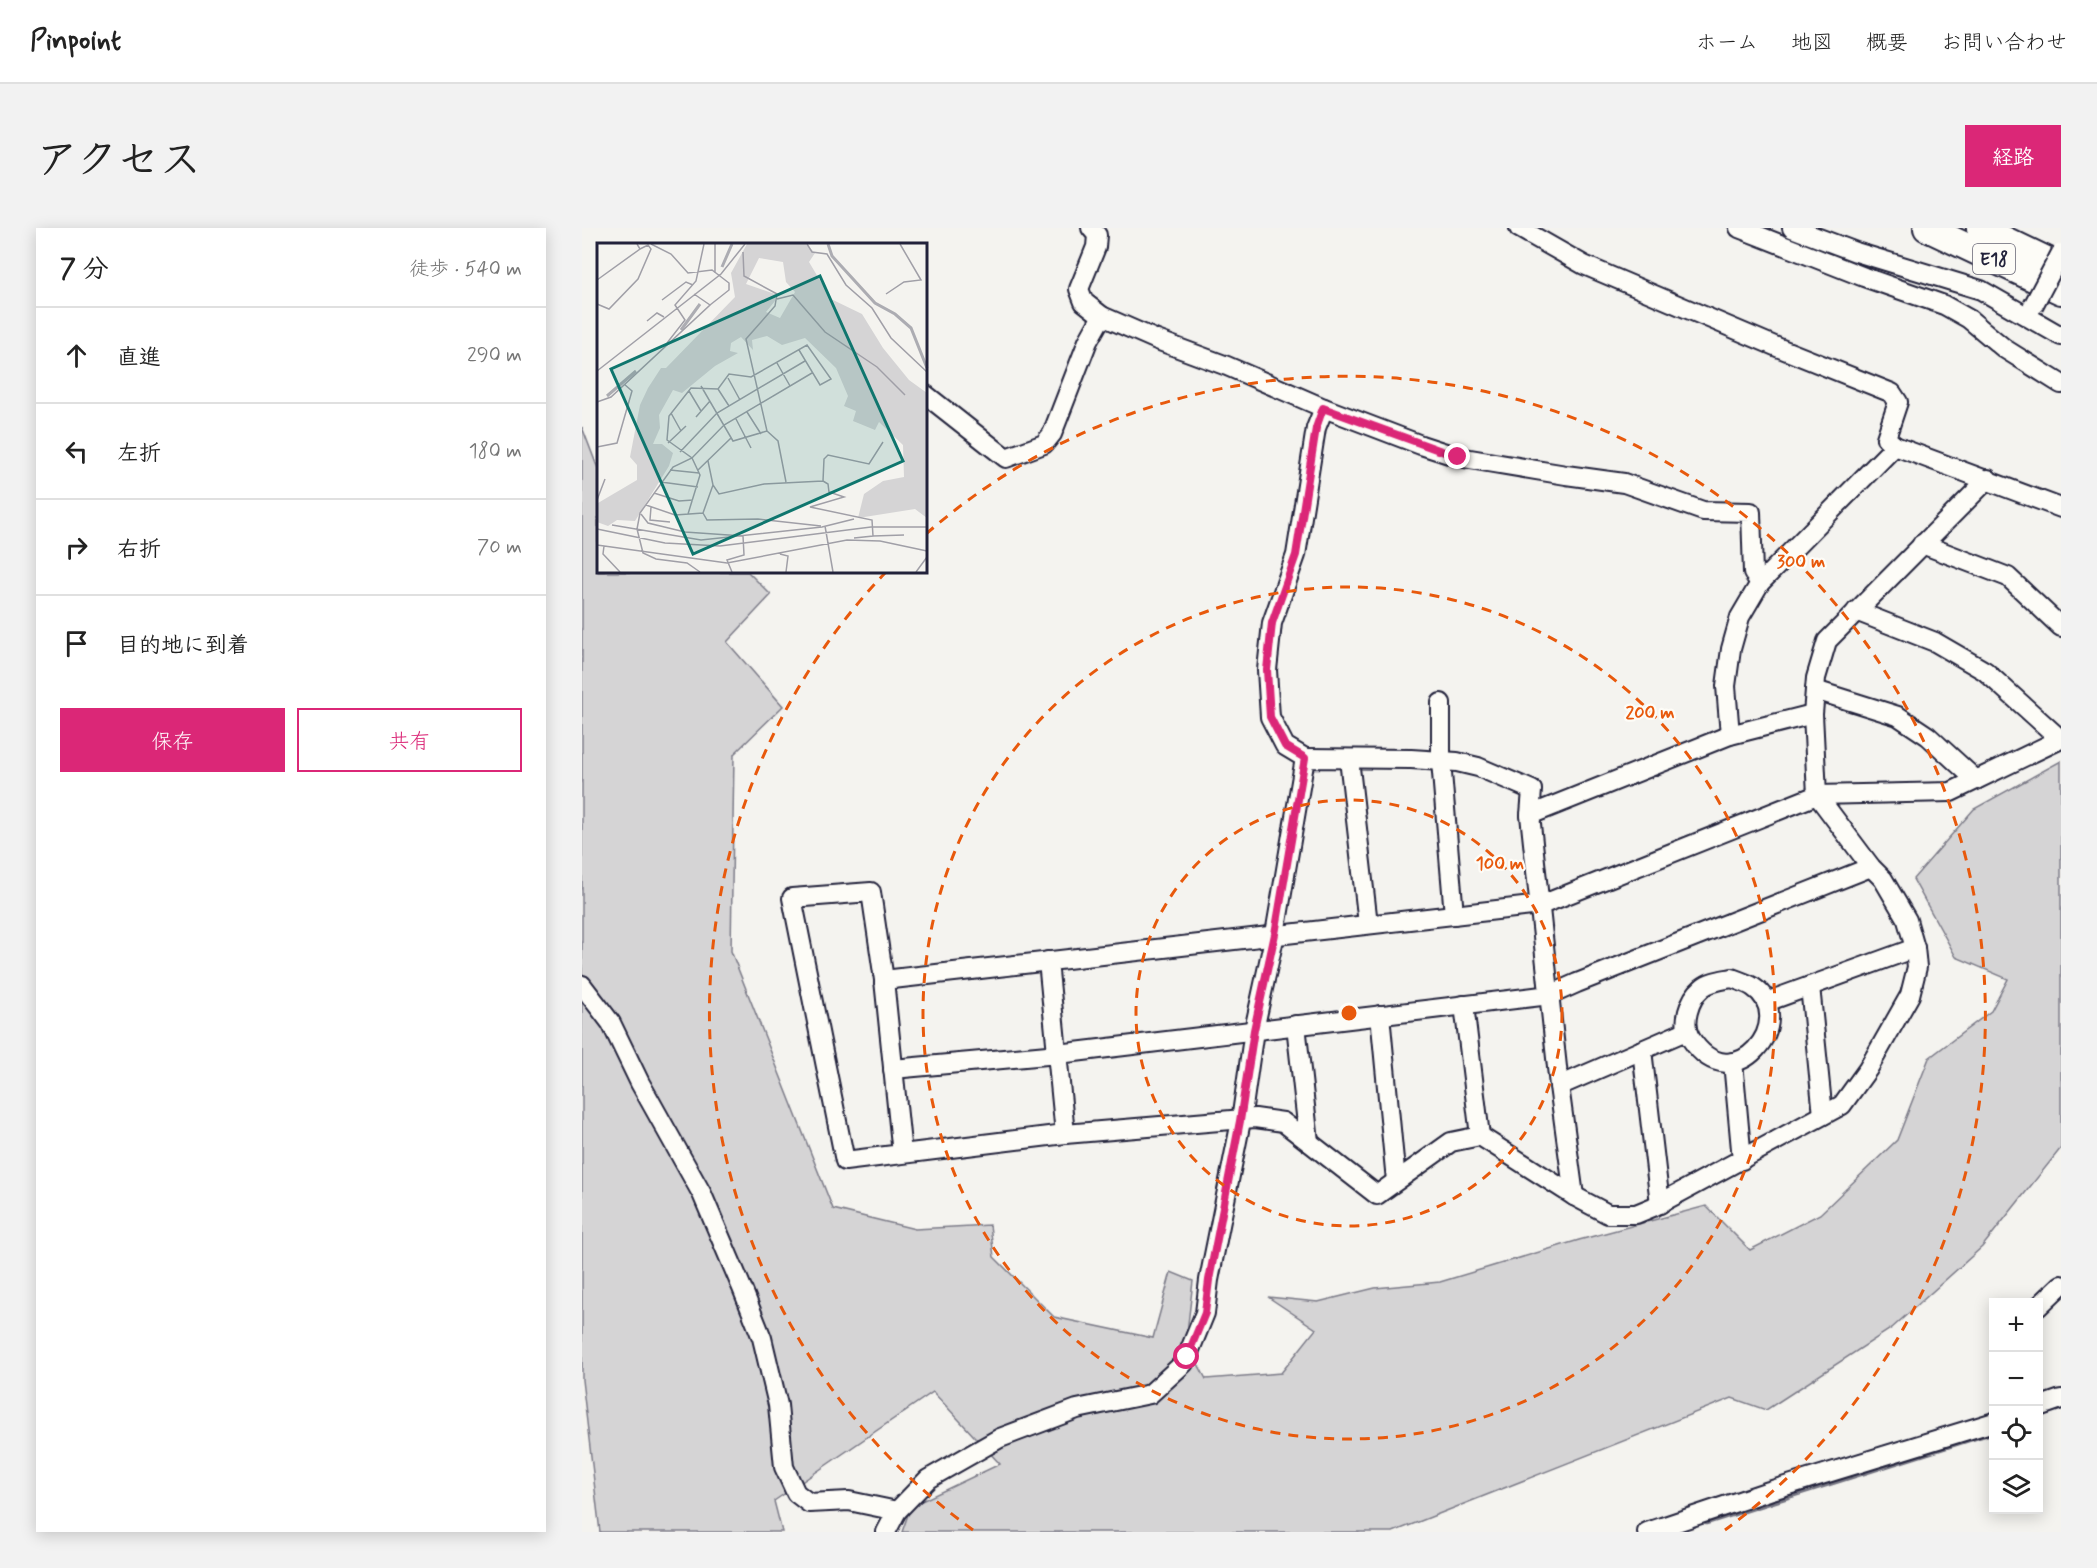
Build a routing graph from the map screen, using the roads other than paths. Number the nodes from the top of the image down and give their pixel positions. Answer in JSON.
{"nodes":[{"id":1,"x":1091,"y":228,"type":"edge"},
{"id":2,"x":1519,"y":228,"type":"edge"},
{"id":3,"x":1739,"y":228,"type":"edge"},
{"id":4,"x":1792,"y":228,"type":"edge"},
{"id":5,"x":1927,"y":228,"type":"edge"},
{"id":6,"x":1980,"y":228,"type":"edge"},
{"id":7,"x":2061,"y":253,"type":"edge"},
{"id":8,"x":2061,"y":267,"type":"edge"},
{"id":9,"x":2061,"y":291,"type":"edge"},
{"id":10,"x":2030,"y":311,"type":"junction"},
{"id":11,"x":1102,"y":316,"type":"junction"},
{"id":12,"x":2061,"y":336,"type":"edge"},
{"id":13,"x":2061,"y":384,"type":"edge"},
{"id":14,"x":927,"y":396,"type":"edge"},
{"id":15,"x":1323,"y":408,"type":"junction"},
{"id":16,"x":1895,"y":446,"type":"junction"},
{"id":17,"x":1988,"y":479,"type":"junction"},
{"id":18,"x":2061,"y":508,"type":"edge"},
{"id":19,"x":1922,"y":544,"type":"junction"},
{"id":20,"x":1760,"y":583,"type":"junction"},
{"id":21,"x":1856,"y":611,"type":"junction"},
{"id":22,"x":2061,"y":627,"type":"edge"},
{"id":23,"x":1815,"y":690,"type":"junction"},
{"id":24,"x":1441,"y":703,"type":"dead end"},
{"id":25,"x":1813,"y":714,"type":"junction"},
{"id":26,"x":1730,"y":735,"type":"junction"},
{"id":27,"x":2061,"y":739,"type":"edge"},
{"id":28,"x":1305,"y":758,"type":"junction"},
{"id":29,"x":1349,"y":759,"type":"junction"},
{"id":30,"x":1441,"y":761,"type":"junction"},
{"id":31,"x":1976,"y":780,"type":"junction"},
{"id":32,"x":1817,"y":795,"type":"junction"},
{"id":33,"x":1530,"y":815,"type":"junction"},
{"id":34,"x":1871,"y":867,"type":"junction"},
{"id":35,"x":1541,"y":905,"type":"junction"},
{"id":36,"x":1454,"y":915,"type":"junction"},
{"id":37,"x":1368,"y":924,"type":"junction"},
{"id":38,"x":1275,"y":934,"type":"junction"},
{"id":39,"x":1916,"y":948,"type":"junction"},
{"id":40,"x":1048,"y":961,"type":"junction"},
{"id":41,"x":884,"y":980,"type":"junction"},
{"id":42,"x":582,"y":985,"type":"edge"},
{"id":43,"x":1810,"y":986,"type":"junction"},
{"id":44,"x":1550,"y":995,"type":"junction"},
{"id":45,"x":1766,"y":1002,"type":"junction"},
{"id":46,"x":1464,"y":1005,"type":"junction"},
{"id":47,"x":1380,"y":1015,"type":"junction"},
{"id":48,"x":1296,"y":1025,"type":"junction"},
{"id":49,"x":1254,"y":1030,"type":"junction"},
{"id":50,"x":1686,"y":1031,"type":"junction"},
{"id":51,"x":1642,"y":1050,"type":"junction"},
{"id":52,"x":1058,"y":1054,"type":"junction"},
{"id":53,"x":1733,"y":1062,"type":"junction"},
{"id":54,"x":894,"y":1069,"type":"junction"},
{"id":55,"x":1559,"y":1086,"type":"junction"},
{"id":56,"x":1823,"y":1115,"type":"junction"},
{"id":57,"x":1240,"y":1121,"type":"junction"},
{"id":58,"x":1065,"y":1134,"type":"junction"},
{"id":59,"x":1480,"y":1136,"type":"junction"},
{"id":60,"x":1309,"y":1142,"type":"junction"},
{"id":61,"x":902,"y":1154,"type":"junction"},
{"id":62,"x":1742,"y":1160,"type":"junction"},
{"id":63,"x":1396,"y":1181,"type":"junction"},
{"id":64,"x":1574,"y":1196,"type":"junction"},
{"id":65,"x":1660,"y":1204,"type":"junction"},
{"id":66,"x":2061,"y":1285,"type":"edge"},
{"id":67,"x":2043,"y":1302,"type":"edge"},
{"id":68,"x":2061,"y":1398,"type":"edge"},
{"id":69,"x":2041,"y":1406,"type":"edge"},
{"id":70,"x":1989,"y":1424,"type":"edge"},
{"id":71,"x":897,"y":1511,"type":"junction"},
{"id":72,"x":1701,"y":1514,"type":"junction"},
{"id":73,"x":886,"y":1532,"type":"edge"},
{"id":74,"x":1647,"y":1532,"type":"edge"},
{"id":75,"x":1676,"y":1532,"type":"edge"}],
"edges":[{"from":1,"to":11,"type":"street"},
{"from":2,"to":16,"type":"street"},
{"from":3,"to":13,"type":"street"},
{"from":4,"to":10,"type":"street"},
{"from":5,"to":9,"type":"highway","number":"E18"},
{"from":6,"to":8,"type":"highway","number":"E18"},
{"from":7,"to":10,"type":"street","bridge":true},
{"from":10,"to":12,"type":"street"},
{"from":11,"to":14,"type":"street"},
{"from":11,"to":15,"type":"street"},
{"from":15,"to":20,"type":"street"},
{"from":15,"to":28,"type":"street"},
{"from":16,"to":17,"type":"street"},
{"from":16,"to":20,"type":"street"},
{"from":17,"to":18,"type":"street"},
{"from":17,"to":19,"type":"street"},
{"from":19,"to":21,"type":"street"},
{"from":19,"to":22,"type":"street"},
{"from":20,"to":26,"type":"street"},
{"from":21,"to":23,"type":"street"},
{"from":21,"to":27,"type":"street"},
{"from":23,"to":25,"type":"street"},
{"from":23,"to":31,"type":"street"},
{"from":24,"to":30,"type":"street"},
{"from":25,"to":26,"type":"street"},
{"from":25,"to":32,"type":"street"},
{"from":26,"to":33,"type":"street"},
{"from":27,"to":31,"type":"street"},
{"from":28,"to":29,"type":"street"},
{"from":28,"to":38,"type":"street"},
{"from":29,"to":30,"type":"street"},
{"from":29,"to":37,"type":"street"},
{"from":30,"to":33,"type":"street"},
{"from":30,"to":36,"type":"street"},
{"from":31,"to":32,"type":"street"},
{"from":32,"to":34,"type":"street"},
{"from":32,"to":35,"type":"street"},
{"from":33,"to":35,"type":"street"},
{"from":34,"to":39,"type":"street"},
{"from":34,"to":44,"type":"street"},
{"from":35,"to":36,"type":"street"},
{"from":35,"to":44,"type":"street"},
{"from":36,"to":37,"type":"street"},
{"from":37,"to":38,"type":"street"},
{"from":38,"to":40,"type":"street"},
{"from":38,"to":49,"type":"street"},
{"from":39,"to":43,"type":"street"},
{"from":39,"to":56,"type":"street"},
{"from":40,"to":41,"type":"street"},
{"from":40,"to":52,"type":"street"},
{"from":41,"to":54,"type":"street"},
{"from":41,"to":61,"type":"street"},
{"from":42,"to":71,"type":"street"},
{"from":43,"to":45,"type":"street"},
{"from":43,"to":56,"type":"street"},
{"from":44,"to":46,"type":"street"},
{"from":44,"to":55,"type":"street"},
{"from":45,"to":50,"type":"street"},
{"from":45,"to":53,"type":"street"},
{"from":46,"to":47,"type":"street"},
{"from":46,"to":59,"type":"street"},
{"from":47,"to":48,"type":"street"},
{"from":47,"to":63,"type":"street"},
{"from":48,"to":49,"type":"street"},
{"from":48,"to":60,"type":"street"},
{"from":49,"to":52,"type":"street"},
{"from":49,"to":57,"type":"street"},
{"from":50,"to":51,"type":"street"},
{"from":50,"to":53,"type":"street"},
{"from":51,"to":55,"type":"street"},
{"from":51,"to":65,"type":"street"},
{"from":52,"to":54,"type":"street"},
{"from":52,"to":58,"type":"street"},
{"from":53,"to":62,"type":"street"},
{"from":54,"to":61,"type":"street"},
{"from":55,"to":64,"type":"street"},
{"from":56,"to":62,"type":"street"},
{"from":57,"to":58,"type":"street"},
{"from":57,"to":60,"type":"street"},
{"from":57,"to":71,"type":"street"},
{"from":58,"to":61,"type":"street"},
{"from":59,"to":63,"type":"street"},
{"from":59,"to":64,"type":"street"},
{"from":60,"to":63,"type":"street"},
{"from":62,"to":65,"type":"street"},
{"from":64,"to":65,"type":"street"},
{"from":66,"to":67,"type":"street"},
{"from":68,"to":69,"type":"street"},
{"from":70,"to":72,"type":"street"},
{"from":71,"to":73,"type":"street"},
{"from":72,"to":74,"type":"street"},
{"from":72,"to":75,"type":"street"}]}
